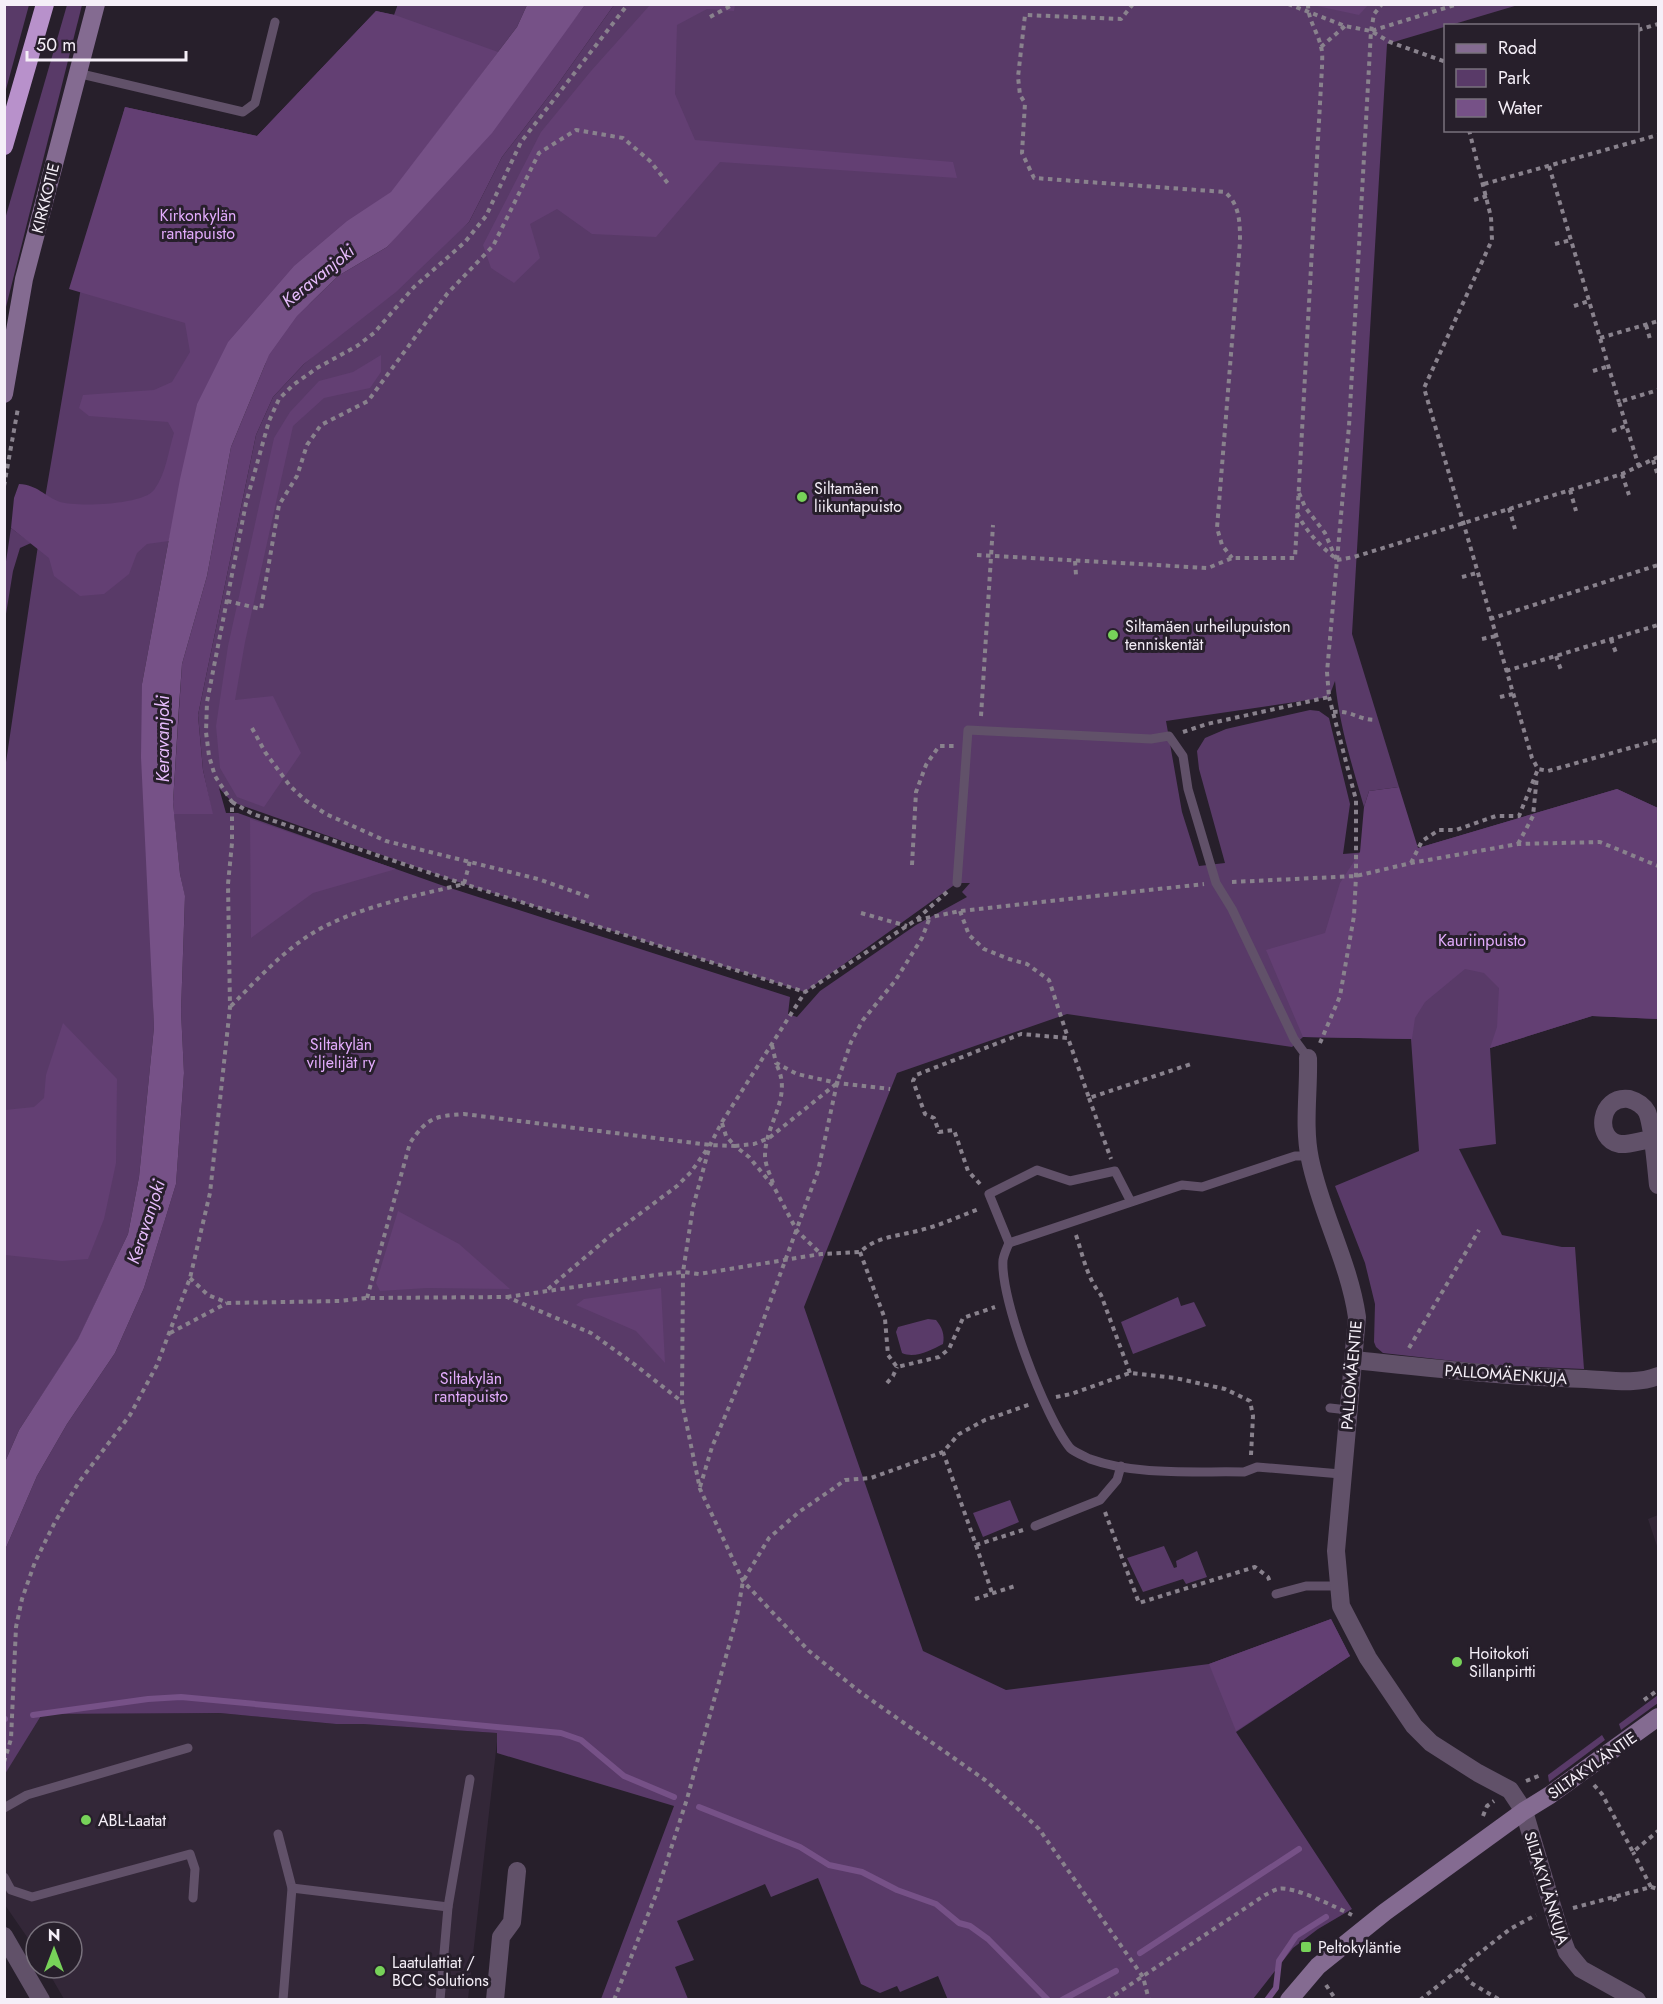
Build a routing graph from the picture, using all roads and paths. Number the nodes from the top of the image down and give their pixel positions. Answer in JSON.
{"nodes":[{"id":1,"x":45,"y":4,"type":"edge"},
{"id":2,"x":96,"y":4,"type":"edge"},
{"id":3,"x":628,"y":4,"type":"edge"},
{"id":4,"x":734,"y":4,"type":"edge"},
{"id":5,"x":1133,"y":4,"type":"edge"},
{"id":6,"x":1288,"y":4,"type":"edge"},
{"id":7,"x":1308,"y":4,"type":"edge"},
{"id":8,"x":1382,"y":4,"type":"edge"},
{"id":9,"x":1458,"y":4,"type":"edge"},
{"id":10,"x":1308,"y":11,"type":"junction"},
{"id":11,"x":710,"y":18,"type":"dead end"},
{"id":12,"x":275,"y":22,"type":"dead end"},
{"id":13,"x":1659,"y":24,"type":"edge"},
{"id":14,"x":1345,"y":26,"type":"junction"},
{"id":15,"x":1639,"y":30,"type":"edge"},
{"id":16,"x":1371,"y":31,"type":"junction"},
{"id":17,"x":1321,"y":47,"type":"junction"},
{"id":18,"x":1444,"y":61,"type":"edge"},
{"id":19,"x":77,"y":72,"type":"junction"},
{"id":20,"x":1470,"y":132,"type":"edge"},
{"id":21,"x":1659,"y":135,"type":"edge"},
{"id":22,"x":4,"y":146,"type":"edge"},
{"id":23,"x":1549,"y":166,"type":"junction"},
{"id":24,"x":1484,"y":184,"type":"junction"},
{"id":25,"x":670,"y":186,"type":"dead end"},
{"id":26,"x":1486,"y":196,"type":"junction"},
{"id":27,"x":1474,"y":200,"type":"dead end"},
{"id":28,"x":1571,"y":240,"type":"junction"},
{"id":29,"x":1555,"y":244,"type":"dead end"},
{"id":30,"x":1589,"y":302,"type":"junction"},
{"id":31,"x":1574,"y":306,"type":"dead end"},
{"id":32,"x":1659,"y":321,"type":"edge"},
{"id":33,"x":1646,"y":325,"type":"junction"},
{"id":34,"x":1600,"y":338,"type":"junction"},
{"id":35,"x":1650,"y":339,"type":"dead end"},
{"id":36,"x":1609,"y":366,"type":"junction"},
{"id":37,"x":1593,"y":371,"type":"dead end"},
{"id":38,"x":1659,"y":390,"type":"edge"},
{"id":39,"x":4,"y":394,"type":"edge"},
{"id":40,"x":1619,"y":402,"type":"junction"},
{"id":41,"x":1626,"y":426,"type":"junction"},
{"id":42,"x":1612,"y":431,"type":"dead end"},
{"id":43,"x":1659,"y":457,"type":"edge"},
{"id":44,"x":1653,"y":459,"type":"junction"},
{"id":45,"x":1639,"y":466,"type":"junction"},
{"id":46,"x":1622,"y":474,"type":"junction"},
{"id":47,"x":1659,"y":476,"type":"edge"},
{"id":48,"x":1570,"y":490,"type":"junction"},
{"id":49,"x":1298,"y":491,"type":"junction"},
{"id":50,"x":1629,"y":495,"type":"dead end"},
{"id":51,"x":1509,"y":508,"type":"junction"},
{"id":52,"x":1297,"y":511,"type":"junction"},
{"id":53,"x":1576,"y":511,"type":"dead end"},
{"id":54,"x":1463,"y":523,"type":"junction"},
{"id":55,"x":993,"y":525,"type":"dead end"},
{"id":56,"x":1515,"y":529,"type":"dead end"},
{"id":57,"x":977,"y":555,"type":"dead end"},
{"id":58,"x":991,"y":556,"type":"junction"},
{"id":59,"x":1232,"y":558,"type":"junction"},
{"id":60,"x":1336,"y":560,"type":"junction"},
{"id":61,"x":1075,"y":561,"type":"junction"},
{"id":62,"x":1659,"y":565,"type":"edge"},
{"id":63,"x":1477,"y":573,"type":"junction"},
{"id":64,"x":1076,"y":575,"type":"dead end"},
{"id":65,"x":1462,"y":577,"type":"dead end"},
{"id":66,"x":227,"y":601,"type":"junction"},
{"id":67,"x":1490,"y":619,"type":"junction"},
{"id":68,"x":1659,"y":625,"type":"edge"},
{"id":69,"x":1496,"y":636,"type":"junction"},
{"id":70,"x":1482,"y":639,"type":"dead end"},
{"id":71,"x":1611,"y":639,"type":"junction"},
{"id":72,"x":1616,"y":653,"type":"dead end"},
{"id":73,"x":1556,"y":656,"type":"junction"},
{"id":74,"x":1561,"y":670,"type":"dead end"},
{"id":75,"x":1506,"y":671,"type":"junction"},
{"id":76,"x":1513,"y":694,"type":"junction"},
{"id":77,"x":1329,"y":697,"type":"junction"},
{"id":78,"x":1500,"y":697,"type":"dead end"},
{"id":79,"x":1333,"y":711,"type":"junction"},
{"id":80,"x":1376,"y":720,"type":"dead end"},
{"id":81,"x":252,"y":728,"type":"dead end"},
{"id":82,"x":981,"y":731,"type":"junction"},
{"id":83,"x":1169,"y":736,"type":"junction"},
{"id":84,"x":1659,"y":740,"type":"edge"},
{"id":85,"x":967,"y":746,"type":"junction"},
{"id":86,"x":1538,"y":769,"type":"junction"},
{"id":87,"x":232,"y":802,"type":"junction"},
{"id":88,"x":1518,"y":844,"type":"junction"},
{"id":89,"x":470,"y":861,"type":"junction"},
{"id":90,"x":1411,"y":863,"type":"junction"},
{"id":91,"x":912,"y":865,"type":"dead end"},
{"id":92,"x":1659,"y":866,"type":"edge"},
{"id":93,"x":1356,"y":876,"type":"junction"},
{"id":94,"x":957,"y":883,"type":"joint"},
{"id":95,"x":1216,"y":883,"type":"junction"},
{"id":96,"x":464,"y":884,"type":"junction"},
{"id":97,"x":589,"y":897,"type":"dead end"},
{"id":98,"x":960,"y":911,"type":"junction"},
{"id":99,"x":861,"y":913,"type":"dead end"},
{"id":100,"x":930,"y":916,"type":"junction"},
{"id":101,"x":916,"y":920,"type":"junction"},
{"id":102,"x":907,"y":926,"type":"junction"},
{"id":103,"x":805,"y":992,"type":"junction"},
{"id":104,"x":230,"y":1007,"type":"junction"},
{"id":105,"x":1068,"y":1038,"type":"junction"},
{"id":106,"x":772,"y":1044,"type":"junction"},
{"id":107,"x":1308,"y":1058,"type":"junction"},
{"id":108,"x":776,"y":1063,"type":"junction"},
{"id":109,"x":1191,"y":1064,"type":"dead end"},
{"id":110,"x":837,"y":1083,"type":"junction"},
{"id":111,"x":890,"y":1089,"type":"dead end"},
{"id":112,"x":1089,"y":1098,"type":"junction"},
{"id":113,"x":722,"y":1122,"type":"junction"},
{"id":114,"x":769,"y":1138,"type":"junction"},
{"id":115,"x":1652,"y":1139,"type":"dead end"},
{"id":116,"x":710,"y":1145,"type":"junction"},
{"id":117,"x":735,"y":1146,"type":"junction"},
{"id":118,"x":1309,"y":1156,"type":"junction"},
{"id":119,"x":1115,"y":1171,"type":"junction"},
{"id":120,"x":1659,"y":1185,"type":"edge"},
{"id":121,"x":774,"y":1187,"type":"junction"},
{"id":122,"x":989,"y":1194,"type":"junction"},
{"id":123,"x":1131,"y":1202,"type":"junction"},
{"id":124,"x":994,"y":1204,"type":"junction"},
{"id":125,"x":1072,"y":1222,"type":"junction"},
{"id":126,"x":1479,"y":1230,"type":"dead end"},
{"id":127,"x":797,"y":1231,"type":"junction"},
{"id":128,"x":1009,"y":1243,"type":"junction"},
{"id":129,"x":860,"y":1252,"type":"junction"},
{"id":130,"x":821,"y":1254,"type":"junction"},
{"id":131,"x":786,"y":1260,"type":"junction"},
{"id":132,"x":683,"y":1272,"type":"junction"},
{"id":133,"x":190,"y":1278,"type":"junction"},
{"id":134,"x":546,"y":1291,"type":"junction"},
{"id":135,"x":507,"y":1297,"type":"junction"},
{"id":136,"x":367,"y":1298,"type":"junction"},
{"id":137,"x":228,"y":1303,"type":"junction"},
{"id":138,"x":1009,"y":1303,"type":"junction"},
{"id":139,"x":170,"y":1333,"type":"junction"},
{"id":140,"x":1354,"y":1360,"type":"junction"},
{"id":141,"x":1400,"y":1364,"type":"junction"},
{"id":142,"x":897,"y":1366,"type":"junction"},
{"id":143,"x":1130,"y":1373,"type":"dead end"},
{"id":144,"x":1659,"y":1376,"type":"edge"},
{"id":145,"x":887,"y":1383,"type":"dead end"},
{"id":146,"x":682,"y":1402,"type":"junction"},
{"id":147,"x":1330,"y":1408,"type":"dead end"},
{"id":148,"x":1348,"y":1410,"type":"junction"},
{"id":149,"x":943,"y":1452,"type":"dead end"},
{"id":150,"x":1121,"y":1466,"type":"junction"},
{"id":151,"x":1341,"y":1474,"type":"junction"},
{"id":152,"x":700,"y":1489,"type":"junction"},
{"id":153,"x":1100,"y":1500,"type":"junction"},
{"id":154,"x":1035,"y":1526,"type":"dead end"},
{"id":155,"x":976,"y":1545,"type":"dead end"},
{"id":156,"x":743,"y":1581,"type":"junction"},
{"id":157,"x":1015,"y":1586,"type":"dead end"},
{"id":158,"x":1338,"y":1586,"type":"junction"},
{"id":159,"x":993,"y":1593,"type":"junction"},
{"id":160,"x":1276,"y":1594,"type":"joint"},
{"id":161,"x":975,"y":1599,"type":"dead end"},
{"id":162,"x":1659,"y":1717,"type":"edge"},
{"id":163,"x":188,"y":1749,"type":"dead end"},
{"id":164,"x":4,"y":1762,"type":"edge"},
{"id":165,"x":470,"y":1779,"type":"dead end"},
{"id":166,"x":1593,"y":1783,"type":"dead end"},
{"id":167,"x":4,"y":1808,"type":"edge"},
{"id":168,"x":1524,"y":1811,"type":"junction"},
{"id":169,"x":1659,"y":1831,"type":"edge"},
{"id":170,"x":278,"y":1834,"type":"dead end"},
{"id":171,"x":1633,"y":1852,"type":"junction"},
{"id":172,"x":517,"y":1871,"type":"dead end"},
{"id":173,"x":4,"y":1877,"type":"edge"},
{"id":174,"x":1651,"y":1887,"type":"junction"},
{"id":175,"x":292,"y":1888,"type":"junction"},
{"id":176,"x":1659,"y":1889,"type":"edge"},
{"id":177,"x":1614,"y":1897,"type":"junction"},
{"id":178,"x":193,"y":1898,"type":"dead end"},
{"id":179,"x":1616,"y":1904,"type":"dead end"},
{"id":180,"x":448,"y":1907,"type":"junction"},
{"id":181,"x":1559,"y":1908,"type":"junction"},
{"id":182,"x":1353,"y":1915,"type":"dead end"},
{"id":183,"x":4,"y":1936,"type":"edge"},
{"id":184,"x":1460,"y":1969,"type":"junction"},
{"id":185,"x":1143,"y":1977,"type":"junction"},
{"id":186,"x":1325,"y":1983,"type":"dead end"},
{"id":187,"x":1491,"y":1995,"type":"junction"},
{"id":188,"x":1631,"y":1998,"type":"edge"},
{"id":189,"x":41,"y":2000,"type":"edge"},
{"id":190,"x":283,"y":2000,"type":"edge"},
{"id":191,"x":440,"y":2000,"type":"edge"},
{"id":192,"x":495,"y":2000,"type":"edge"},
{"id":193,"x":614,"y":2000,"type":"edge"},
{"id":194,"x":1107,"y":2000,"type":"edge"},
{"id":195,"x":1149,"y":2000,"type":"edge"},
{"id":196,"x":1289,"y":2000,"type":"edge"},
{"id":197,"x":1336,"y":2000,"type":"edge"},
{"id":198,"x":1420,"y":2000,"type":"edge"},
{"id":199,"x":1489,"y":2000,"type":"edge"},
{"id":200,"x":1500,"y":2000,"type":"edge"}],
"edges":[{"from":1,"to":22,"type":"highway"},
{"from":2,"to":19,"type":"street","name":"KIRKKOTIE"},
{"from":3,"to":66,"type":"path"},
{"from":4,"to":11,"type":"path"},
{"from":5,"to":59,"type":"path"},
{"from":6,"to":10,"type":"path"},
{"from":7,"to":10,"type":"path"},
{"from":8,"to":16,"type":"path"},
{"from":9,"to":16,"type":"path"},
{"from":10,"to":14,"type":"path"},
{"from":10,"to":17,"type":"path"},
{"from":12,"to":19,"type":"lane"},
{"from":13,"to":15,"type":"path"},
{"from":14,"to":16,"type":"path"},
{"from":14,"to":17,"type":"path"},
{"from":16,"to":18,"type":"path"},
{"from":16,"to":60,"type":"path"},
{"from":17,"to":49,"type":"path"},
{"from":19,"to":39,"type":"street","name":"KIRKKOTIE"},
{"from":20,"to":24,"type":"path"},
{"from":21,"to":23,"type":"path"},
{"from":23,"to":24,"type":"path"},
{"from":23,"to":28,"type":"path"},
{"from":24,"to":26,"type":"path"},
{"from":25,"to":66,"type":"path"},
{"from":26,"to":27,"type":"path"},
{"from":26,"to":54,"type":"path"},
{"from":28,"to":29,"type":"path"},
{"from":28,"to":30,"type":"path"},
{"from":30,"to":31,"type":"path"},
{"from":30,"to":34,"type":"path"},
{"from":32,"to":33,"type":"path"},
{"from":33,"to":34,"type":"path"},
{"from":33,"to":35,"type":"path"},
{"from":34,"to":36,"type":"path"},
{"from":36,"to":37,"type":"path"},
{"from":36,"to":40,"type":"path"},
{"from":38,"to":40,"type":"path"},
{"from":40,"to":41,"type":"path"},
{"from":41,"to":42,"type":"path"},
{"from":41,"to":45,"type":"path"},
{"from":43,"to":44,"type":"path"},
{"from":44,"to":45,"type":"path"},
{"from":44,"to":47,"type":"path"},
{"from":45,"to":46,"type":"path"},
{"from":46,"to":48,"type":"path"},
{"from":46,"to":50,"type":"path"},
{"from":48,"to":51,"type":"path"},
{"from":48,"to":53,"type":"path"},
{"from":49,"to":52,"type":"path"},
{"from":49,"to":60,"type":"path"},
{"from":51,"to":54,"type":"path"},
{"from":51,"to":56,"type":"path"},
{"from":52,"to":59,"type":"path"},
{"from":52,"to":60,"type":"path"},
{"from":54,"to":60,"type":"path"},
{"from":54,"to":63,"type":"path"},
{"from":55,"to":58,"type":"path"},
{"from":57,"to":58,"type":"path"},
{"from":58,"to":61,"type":"path"},
{"from":58,"to":82,"type":"path"},
{"from":59,"to":61,"type":"path"},
{"from":60,"to":77,"type":"path"},
{"from":61,"to":64,"type":"path"},
{"from":62,"to":67,"type":"path"},
{"from":63,"to":65,"type":"path"},
{"from":63,"to":67,"type":"path"},
{"from":66,"to":87,"type":"path"},
{"from":67,"to":69,"type":"path"},
{"from":68,"to":71,"type":"path"},
{"from":69,"to":70,"type":"path"},
{"from":69,"to":75,"type":"path"},
{"from":71,"to":72,"type":"path"},
{"from":71,"to":73,"type":"path"},
{"from":73,"to":74,"type":"path"},
{"from":73,"to":75,"type":"path"},
{"from":75,"to":76,"type":"path"},
{"from":76,"to":78,"type":"path"},
{"from":76,"to":86,"type":"path"},
{"from":77,"to":79,"type":"path"},
{"from":77,"to":83,"type":"path"},
{"from":79,"to":80,"type":"path"},
{"from":79,"to":93,"type":"path"},
{"from":81,"to":89,"type":"path"},
{"from":82,"to":83,"type":"lane"},
{"from":82,"to":85,"type":"lane"},
{"from":83,"to":95,"type":"lane"},
{"from":84,"to":86,"type":"path"},
{"from":85,"to":91,"type":"path"},
{"from":85,"to":94,"type":"lane"},
{"from":86,"to":88,"type":"path"},
{"from":86,"to":90,"type":"path"},
{"from":87,"to":96,"type":"path"},
{"from":87,"to":104,"type":"path"},
{"from":88,"to":90,"type":"path"},
{"from":88,"to":92,"type":"path"},
{"from":89,"to":96,"type":"path"},
{"from":89,"to":97,"type":"path"},
{"from":90,"to":93,"type":"path"},
{"from":93,"to":95,"type":"path"},
{"from":93,"to":107,"type":"path"},
{"from":94,"to":101,"type":"path"},
{"from":95,"to":98,"type":"path"},
{"from":95,"to":107,"type":"lane"},
{"from":96,"to":103,"type":"path"},
{"from":96,"to":104,"type":"path"},
{"from":98,"to":100,"type":"path"},
{"from":98,"to":105,"type":"path"},
{"from":99,"to":102,"type":"path"},
{"from":100,"to":101,"type":"path"},
{"from":100,"to":110,"type":"path"},
{"from":101,"to":102,"type":"path"},
{"from":102,"to":103,"type":"path"},
{"from":103,"to":106,"type":"path"},
{"from":104,"to":133,"type":"path"},
{"from":105,"to":112,"type":"path"},
{"from":105,"to":122,"type":"path"},
{"from":106,"to":108,"type":"path"},
{"from":106,"to":113,"type":"path"},
{"from":107,"to":118,"type":"street","name":"PALLOMÄENTIE"},
{"from":108,"to":110,"type":"path"},
{"from":108,"to":114,"type":"path"},
{"from":109,"to":112,"type":"path"},
{"from":110,"to":111,"type":"path"},
{"from":110,"to":114,"type":"path"},
{"from":110,"to":127,"type":"path"},
{"from":112,"to":119,"type":"path"},
{"from":113,"to":116,"type":"path"},
{"from":113,"to":117,"type":"path"},
{"from":114,"to":117,"type":"path"},
{"from":114,"to":121,"type":"path"},
{"from":115,"to":120,"type":"street"},
{"from":116,"to":117,"type":"path"},
{"from":116,"to":132,"type":"path"},
{"from":116,"to":134,"type":"path"},
{"from":116,"to":136,"type":"path"},
{"from":117,"to":121,"type":"path"},
{"from":118,"to":123,"type":"lane"},
{"from":118,"to":140,"type":"street","name":"PALLOMÄENTIE"},
{"from":119,"to":122,"type":"lane"},
{"from":119,"to":123,"type":"lane"},
{"from":121,"to":127,"type":"path"},
{"from":122,"to":124,"type":"lane"},
{"from":123,"to":125,"type":"lane"},
{"from":124,"to":128,"type":"lane"},
{"from":124,"to":129,"type":"path"},
{"from":125,"to":128,"type":"lane"},
{"from":125,"to":143,"type":"path"},
{"from":126,"to":141,"type":"path"},
{"from":127,"to":130,"type":"path"},
{"from":127,"to":131,"type":"path"},
{"from":128,"to":138,"type":"lane"},
{"from":129,"to":130,"type":"path"},
{"from":129,"to":142,"type":"path"},
{"from":130,"to":131,"type":"path"},
{"from":131,"to":132,"type":"path"},
{"from":131,"to":152,"type":"path"},
{"from":132,"to":134,"type":"path"},
{"from":132,"to":146,"type":"path"},
{"from":133,"to":137,"type":"path"},
{"from":133,"to":139,"type":"path"},
{"from":134,"to":135,"type":"path"},
{"from":135,"to":136,"type":"path"},
{"from":135,"to":146,"type":"path"},
{"from":136,"to":137,"type":"path"},
{"from":137,"to":139,"type":"path"},
{"from":138,"to":142,"type":"path"},
{"from":138,"to":150,"type":"lane"},
{"from":139,"to":164,"type":"path"},
{"from":140,"to":141,"type":"street","name":"PALLOMÄENKUJA"},
{"from":140,"to":148,"type":"street","name":"PALLOMÄENTIE"},
{"from":141,"to":144,"type":"street","name":"PALLOMÄENKUJA"},
{"from":142,"to":145,"type":"path"},
{"from":146,"to":152,"type":"path"},
{"from":147,"to":148,"type":"lane"},
{"from":148,"to":151,"type":"street","name":"PALLOMÄENTIE"},
{"from":149,"to":156,"type":"path"},
{"from":150,"to":151,"type":"lane"},
{"from":150,"to":153,"type":"lane"},
{"from":151,"to":158,"type":"street","name":"PALLOMÄENTIE"},
{"from":152,"to":156,"type":"path"},
{"from":153,"to":154,"type":"lane"},
{"from":153,"to":160,"type":"path"},
{"from":155,"to":159,"type":"path"},
{"from":156,"to":185,"type":"path"},
{"from":156,"to":193,"type":"path"},
{"from":157,"to":159,"type":"path"},
{"from":158,"to":160,"type":"lane"},
{"from":158,"to":168,"type":"street","name":"PALLOMÄENTIE"},
{"from":159,"to":161,"type":"path"},
{"from":162,"to":168,"type":"street","name":"SILTAKYLÄNTIE"},
{"from":163,"to":167,"type":"lane"},
{"from":165,"to":180,"type":"lane"},
{"from":166,"to":171,"type":"path"},
{"from":168,"to":181,"type":"street","name":"SILTAKYLÄNKUJA"},
{"from":168,"to":196,"type":"street"},
{"from":169,"to":171,"type":"path"},
{"from":170,"to":175,"type":"lane"},
{"from":171,"to":174,"type":"path"},
{"from":172,"to":192,"type":"street"},
{"from":173,"to":178,"type":"lane"},
{"from":174,"to":176,"type":"path"},
{"from":174,"to":177,"type":"path"},
{"from":175,"to":180,"type":"lane"},
{"from":175,"to":190,"type":"lane"},
{"from":177,"to":179,"type":"path"},
{"from":177,"to":181,"type":"path"},
{"from":180,"to":191,"type":"lane"},
{"from":181,"to":184,"type":"path"},
{"from":181,"to":188,"type":"street","name":"SILTAKYLÄNKUJA"},
{"from":182,"to":185,"type":"path"},
{"from":183,"to":189,"type":"street"},
{"from":184,"to":187,"type":"path"},
{"from":184,"to":198,"type":"path"},
{"from":185,"to":194,"type":"path"},
{"from":185,"to":195,"type":"path"},
{"from":186,"to":197,"type":"path"},
{"from":187,"to":199,"type":"path"},
{"from":187,"to":200,"type":"path"}]}
